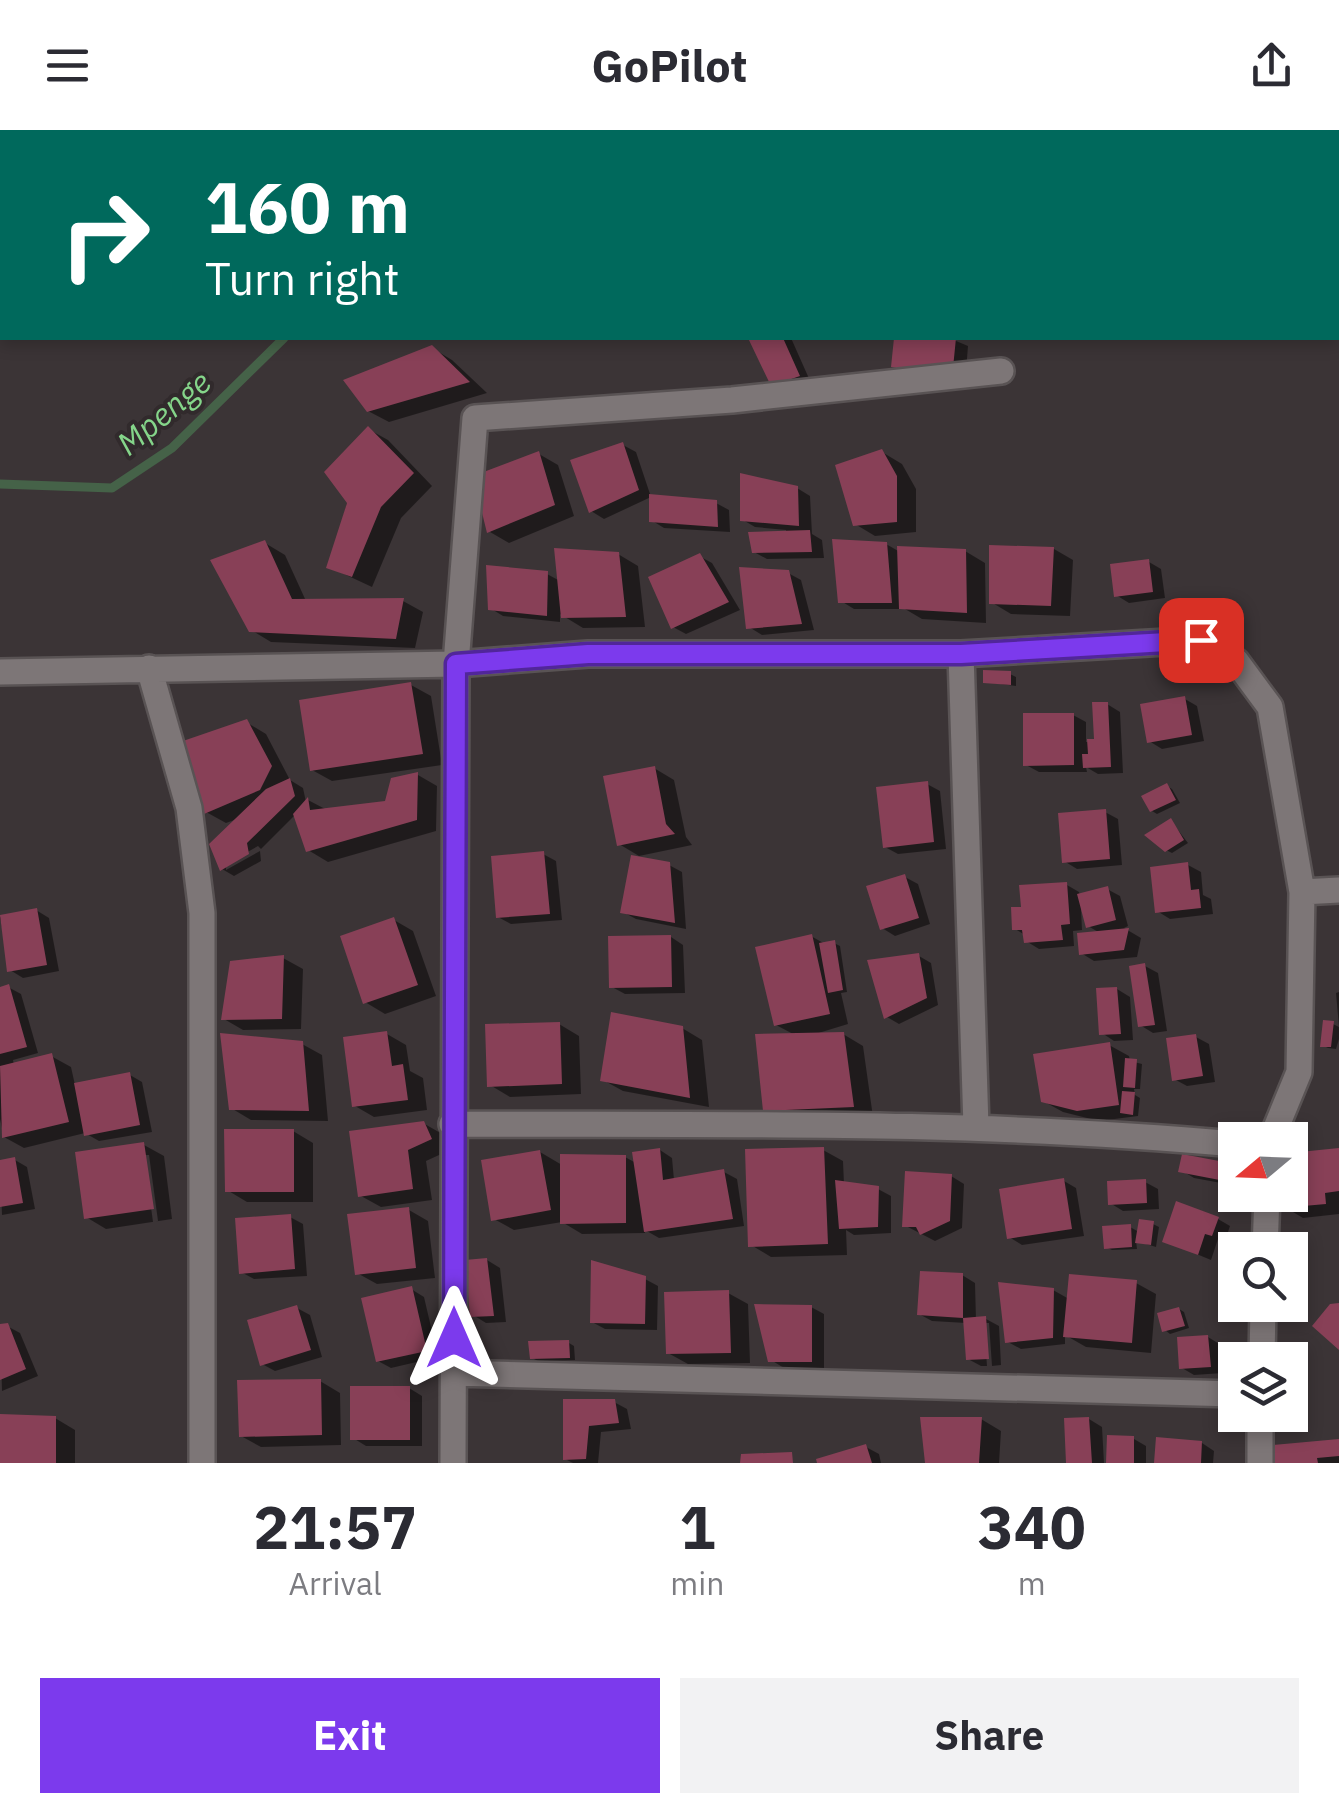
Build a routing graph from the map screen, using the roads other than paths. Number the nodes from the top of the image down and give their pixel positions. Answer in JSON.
{"nodes":[{"id":1,"x":1000,"y":371,"type":"dead end"},
{"id":2,"x":961,"y":654,"type":"junction"},
{"id":3,"x":456,"y":664,"type":"junction"},
{"id":4,"x":148,"y":668,"type":"junction"},
{"id":5,"x":0,"y":672,"type":"edge"},
{"id":6,"x":1339,"y":890,"type":"edge"},
{"id":7,"x":1302,"y":892,"type":"junction"},
{"id":8,"x":1278,"y":1122,"type":"edge"},
{"id":9,"x":452,"y":1124,"type":"junction"},
{"id":10,"x":976,"y":1126,"type":"junction"},
{"id":11,"x":1218,"y":1142,"type":"edge"},
{"id":12,"x":454,"y":1373,"type":"junction"},
{"id":13,"x":1218,"y":1394,"type":"edge"},
{"id":14,"x":1260,"y":1432,"type":"edge"},
{"id":15,"x":202,"y":1463,"type":"edge"},
{"id":16,"x":452,"y":1463,"type":"edge"},
{"id":17,"x":1260,"y":1463,"type":"edge"}],
"edges":[{"from":1,"to":3,"type":"street"},
{"from":2,"to":3,"type":"street"},
{"from":2,"to":7,"type":"street"},
{"from":2,"to":10,"type":"street"},
{"from":3,"to":4,"type":"street"},
{"from":3,"to":9,"type":"street"},
{"from":4,"to":5,"type":"street"},
{"from":4,"to":15,"type":"street"},
{"from":6,"to":7,"type":"street"},
{"from":7,"to":8,"type":"street"},
{"from":9,"to":10,"type":"street"},
{"from":9,"to":12,"type":"street"},
{"from":10,"to":11,"type":"street"},
{"from":12,"to":13,"type":"street"},
{"from":12,"to":16,"type":"street"},
{"from":14,"to":17,"type":"street"}]}
